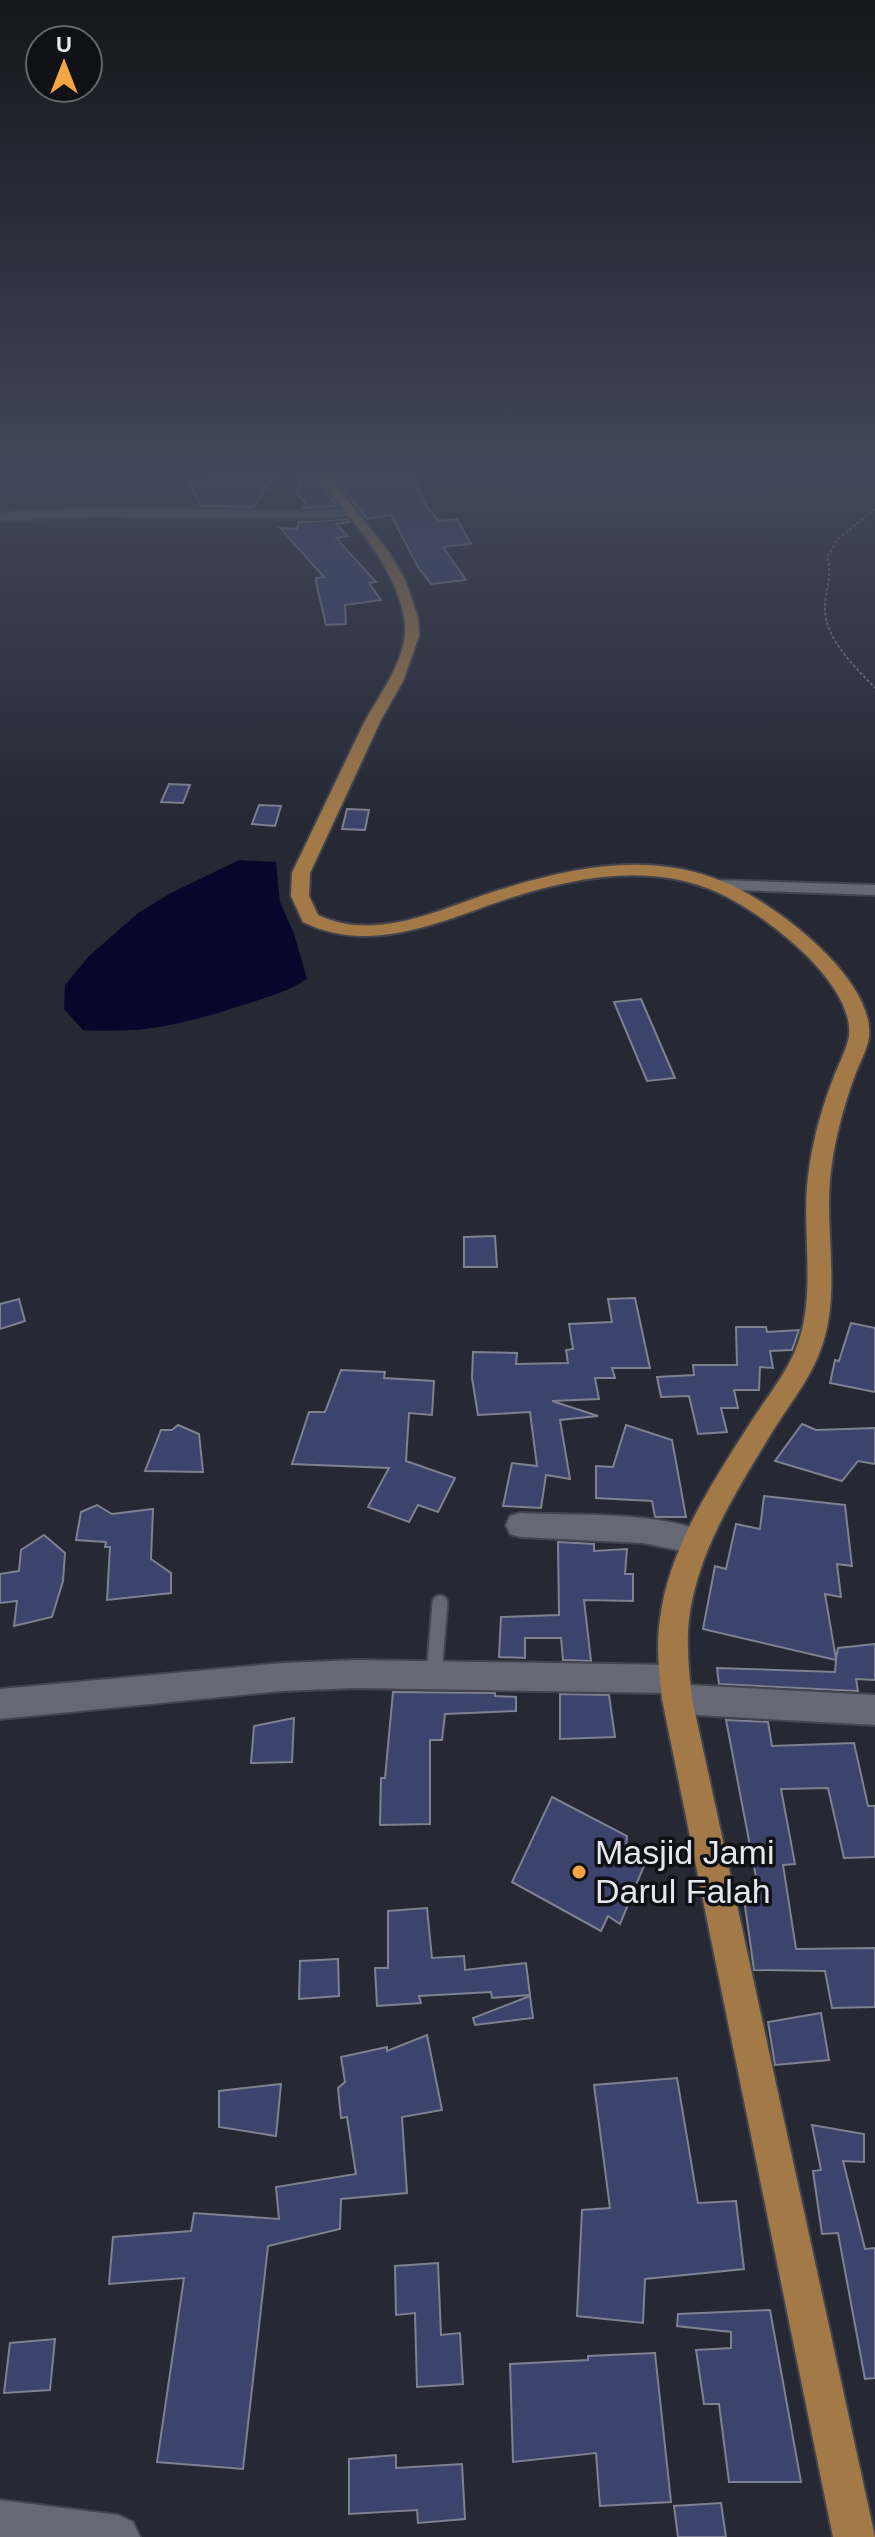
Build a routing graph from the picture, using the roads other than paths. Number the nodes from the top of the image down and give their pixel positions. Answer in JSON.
{"nodes":[{"id":1,"x":402,"y":590,"type":"edge"},
{"id":2,"x":716,"y":885,"type":"junction"},
{"id":3,"x":875,"y":890,"type":"edge"},
{"id":4,"x":520,"y":1525,"type":"dead end"},
{"id":5,"x":697,"y":1541,"type":"junction"},
{"id":6,"x":440,"y":1603,"type":"dead end"},
{"id":7,"x":434,"y":1674,"type":"junction"},
{"id":8,"x":676,"y":1689,"type":"junction"},
{"id":9,"x":0,"y":1704,"type":"edge"},
{"id":10,"x":875,"y":1710,"type":"edge"},
{"id":11,"x":0,"y":2522,"type":"edge"},
{"id":12,"x":118,"y":2537,"type":"edge"},
{"id":13,"x":855,"y":2537,"type":"edge"}],
"edges":[{"from":1,"to":2,"type":"main road"},
{"from":2,"to":3,"type":"street"},
{"from":2,"to":5,"type":"main road"},
{"from":4,"to":5,"type":"street"},
{"from":5,"to":8,"type":"main road"},
{"from":6,"to":7,"type":"lane"},
{"from":7,"to":8,"type":"street"},
{"from":7,"to":9,"type":"street"},
{"from":8,"to":10,"type":"street"},
{"from":8,"to":13,"type":"main road"},
{"from":11,"to":12,"type":"street"}]}
